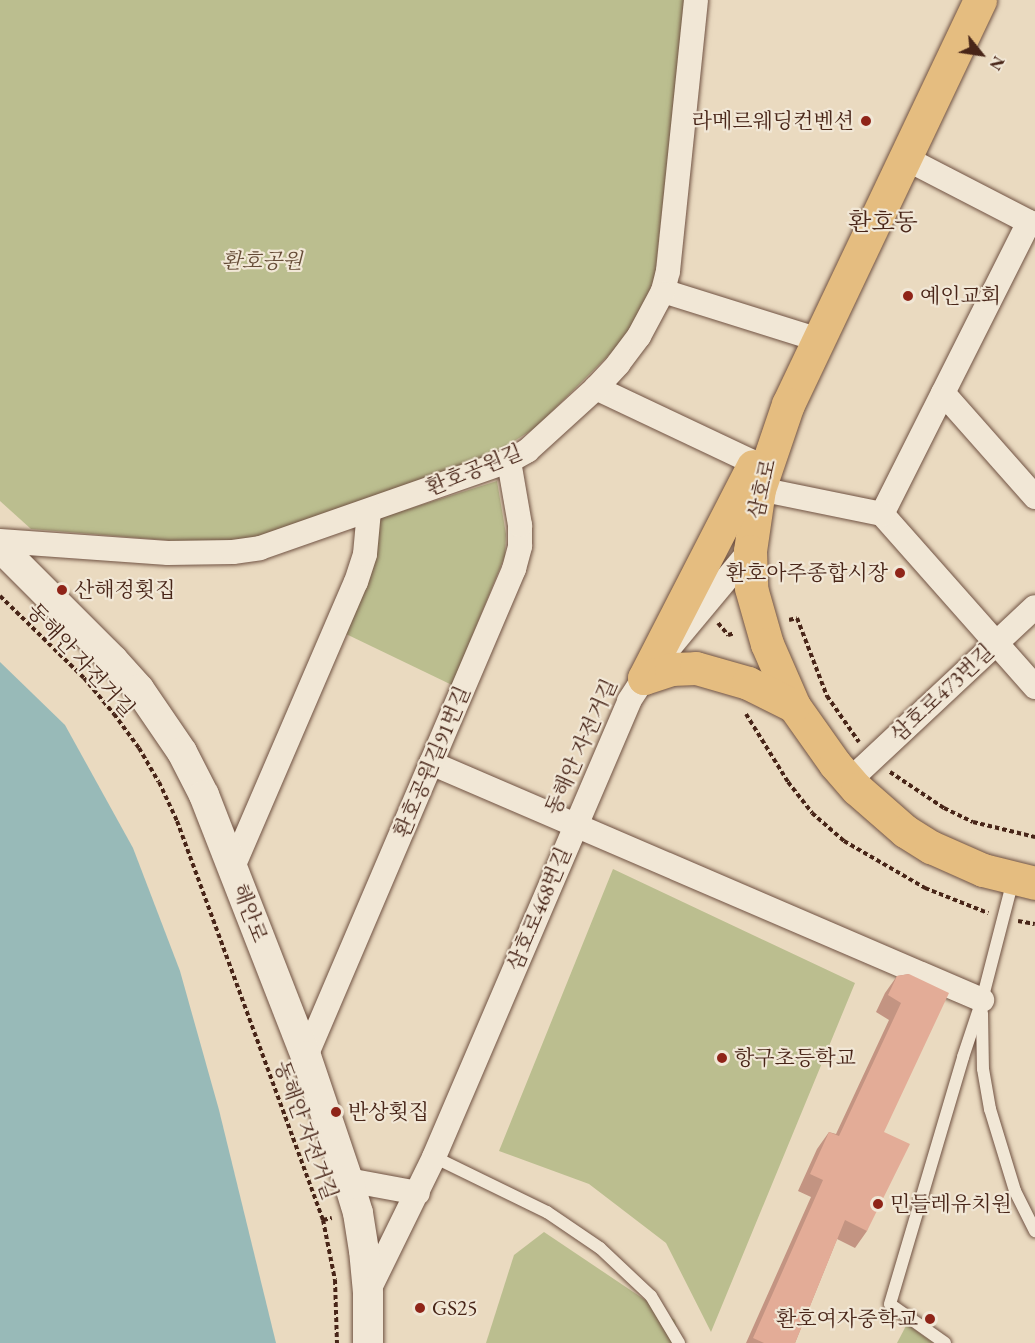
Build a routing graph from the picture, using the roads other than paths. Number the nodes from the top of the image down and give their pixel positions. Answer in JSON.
{"nodes":[{"id":1,"x":696,"y":0,"type":"edge"},
{"id":2,"x":980,"y":0,"type":"edge"},
{"id":3,"x":904,"y":158,"type":"junction"},
{"id":4,"x":1032,"y":224,"type":"edge"},
{"id":5,"x":663,"y":291,"type":"junction"},
{"id":6,"x":819,"y":340,"type":"junction"},
{"id":7,"x":596,"y":388,"type":"junction"},
{"id":8,"x":944,"y":393,"type":"junction"},
{"id":9,"x":509,"y":461,"type":"junction"},
{"id":10,"x":757,"y":476,"type":"junction"},
{"id":11,"x":1035,"y":497,"type":"edge"},
{"id":12,"x":369,"y":511,"type":"junction"},
{"id":13,"x":882,"y":514,"type":"junction"},
{"id":14,"x":0,"y":541,"type":"edge"},
{"id":15,"x":0,"y":547,"type":"edge"},
{"id":16,"x":750,"y":551,"type":"junction"},
{"id":17,"x":1035,"y":607,"type":"edge"},
{"id":18,"x":995,"y":643,"type":"junction"},
{"id":19,"x":644,"y":678,"type":"junction"},
{"id":20,"x":1035,"y":687,"type":"edge"},
{"id":21,"x":794,"y":706,"type":"junction"},
{"id":22,"x":431,"y":763,"type":"junction"},
{"id":23,"x":861,"y":769,"type":"junction"},
{"id":24,"x":575,"y":825,"type":"junction"},
{"id":25,"x":232,"y":867,"type":"junction"},
{"id":26,"x":1024,"y":881,"type":"edge"},
{"id":27,"x":982,"y":1000,"type":"junction"},
{"id":28,"x":306,"y":1056,"type":"junction"},
{"id":29,"x":434,"y":1157,"type":"junction"},
{"id":30,"x":348,"y":1180,"type":"junction"},
{"id":31,"x":418,"y":1193,"type":"junction"},
{"id":32,"x":1035,"y":1231,"type":"edge"},
{"id":33,"x":368,"y":1292,"type":"junction"},
{"id":34,"x":368,"y":1343,"type":"edge"},
{"id":35,"x":680,"y":1343,"type":"edge"},
{"id":36,"x":945,"y":1343,"type":"edge"}],
"edges":[{"from":1,"to":5,"type":"street","name":"환호공원길"},
{"from":2,"to":3,"type":"main road"},
{"from":3,"to":4,"type":"street"},
{"from":3,"to":6,"type":"main road"},
{"from":4,"to":8,"type":"street"},
{"from":5,"to":6,"type":"street"},
{"from":5,"to":7,"type":"street","name":"환호공원길"},
{"from":6,"to":10,"type":"main road"},
{"from":7,"to":9,"type":"street","name":"환호공원길"},
{"from":7,"to":10,"type":"street"},
{"from":8,"to":11,"type":"street"},
{"from":8,"to":13,"type":"street"},
{"from":9,"to":12,"type":"street","name":"환호공원길"},
{"from":9,"to":22,"type":"street","name":"환호공원길91번길"},
{"from":10,"to":13,"type":"street"},
{"from":10,"to":16,"type":"main road","name":"삼호로"},
{"from":10,"to":19,"type":"main road"},
{"from":12,"to":14,"type":"street","name":"환호공원길"},
{"from":12,"to":25,"type":"street"},
{"from":13,"to":18,"type":"street"},
{"from":15,"to":25,"type":"street","name":"해안로"},
{"from":16,"to":19,"type":"street","name":"삼호로468번길"},
{"from":16,"to":21,"type":"main road","name":"삼호로"},
{"from":17,"to":18,"type":"street","name":"삼호로473번길"},
{"from":18,"to":20,"type":"street"},
{"from":18,"to":23,"type":"street","name":"삼호로473번길"},
{"from":19,"to":21,"type":"main road"},
{"from":19,"to":24,"type":"street","name":"삼호로468번길"},
{"from":21,"to":23,"type":"main road","name":"삼호로"},
{"from":22,"to":24,"type":"street"},
{"from":22,"to":28,"type":"street","name":"환호공원길91번길"},
{"from":23,"to":26,"type":"main road","name":"삼호로"},
{"from":24,"to":27,"type":"street"},
{"from":24,"to":29,"type":"street","name":"삼호로468번길"},
{"from":25,"to":28,"type":"street","name":"해안로"},
{"from":26,"to":27,"type":"lane"},
{"from":27,"to":32,"type":"lane"},
{"from":27,"to":36,"type":"lane"},
{"from":28,"to":30,"type":"street","name":"해안로"},
{"from":29,"to":31,"type":"street","name":"삼호로468번길"},
{"from":29,"to":35,"type":"lane"},
{"from":30,"to":31,"type":"street"},
{"from":30,"to":33,"type":"street","name":"해안로"},
{"from":31,"to":33,"type":"street","name":"삼호로468번길"},
{"from":33,"to":34,"type":"street","name":"해안로"}]}
